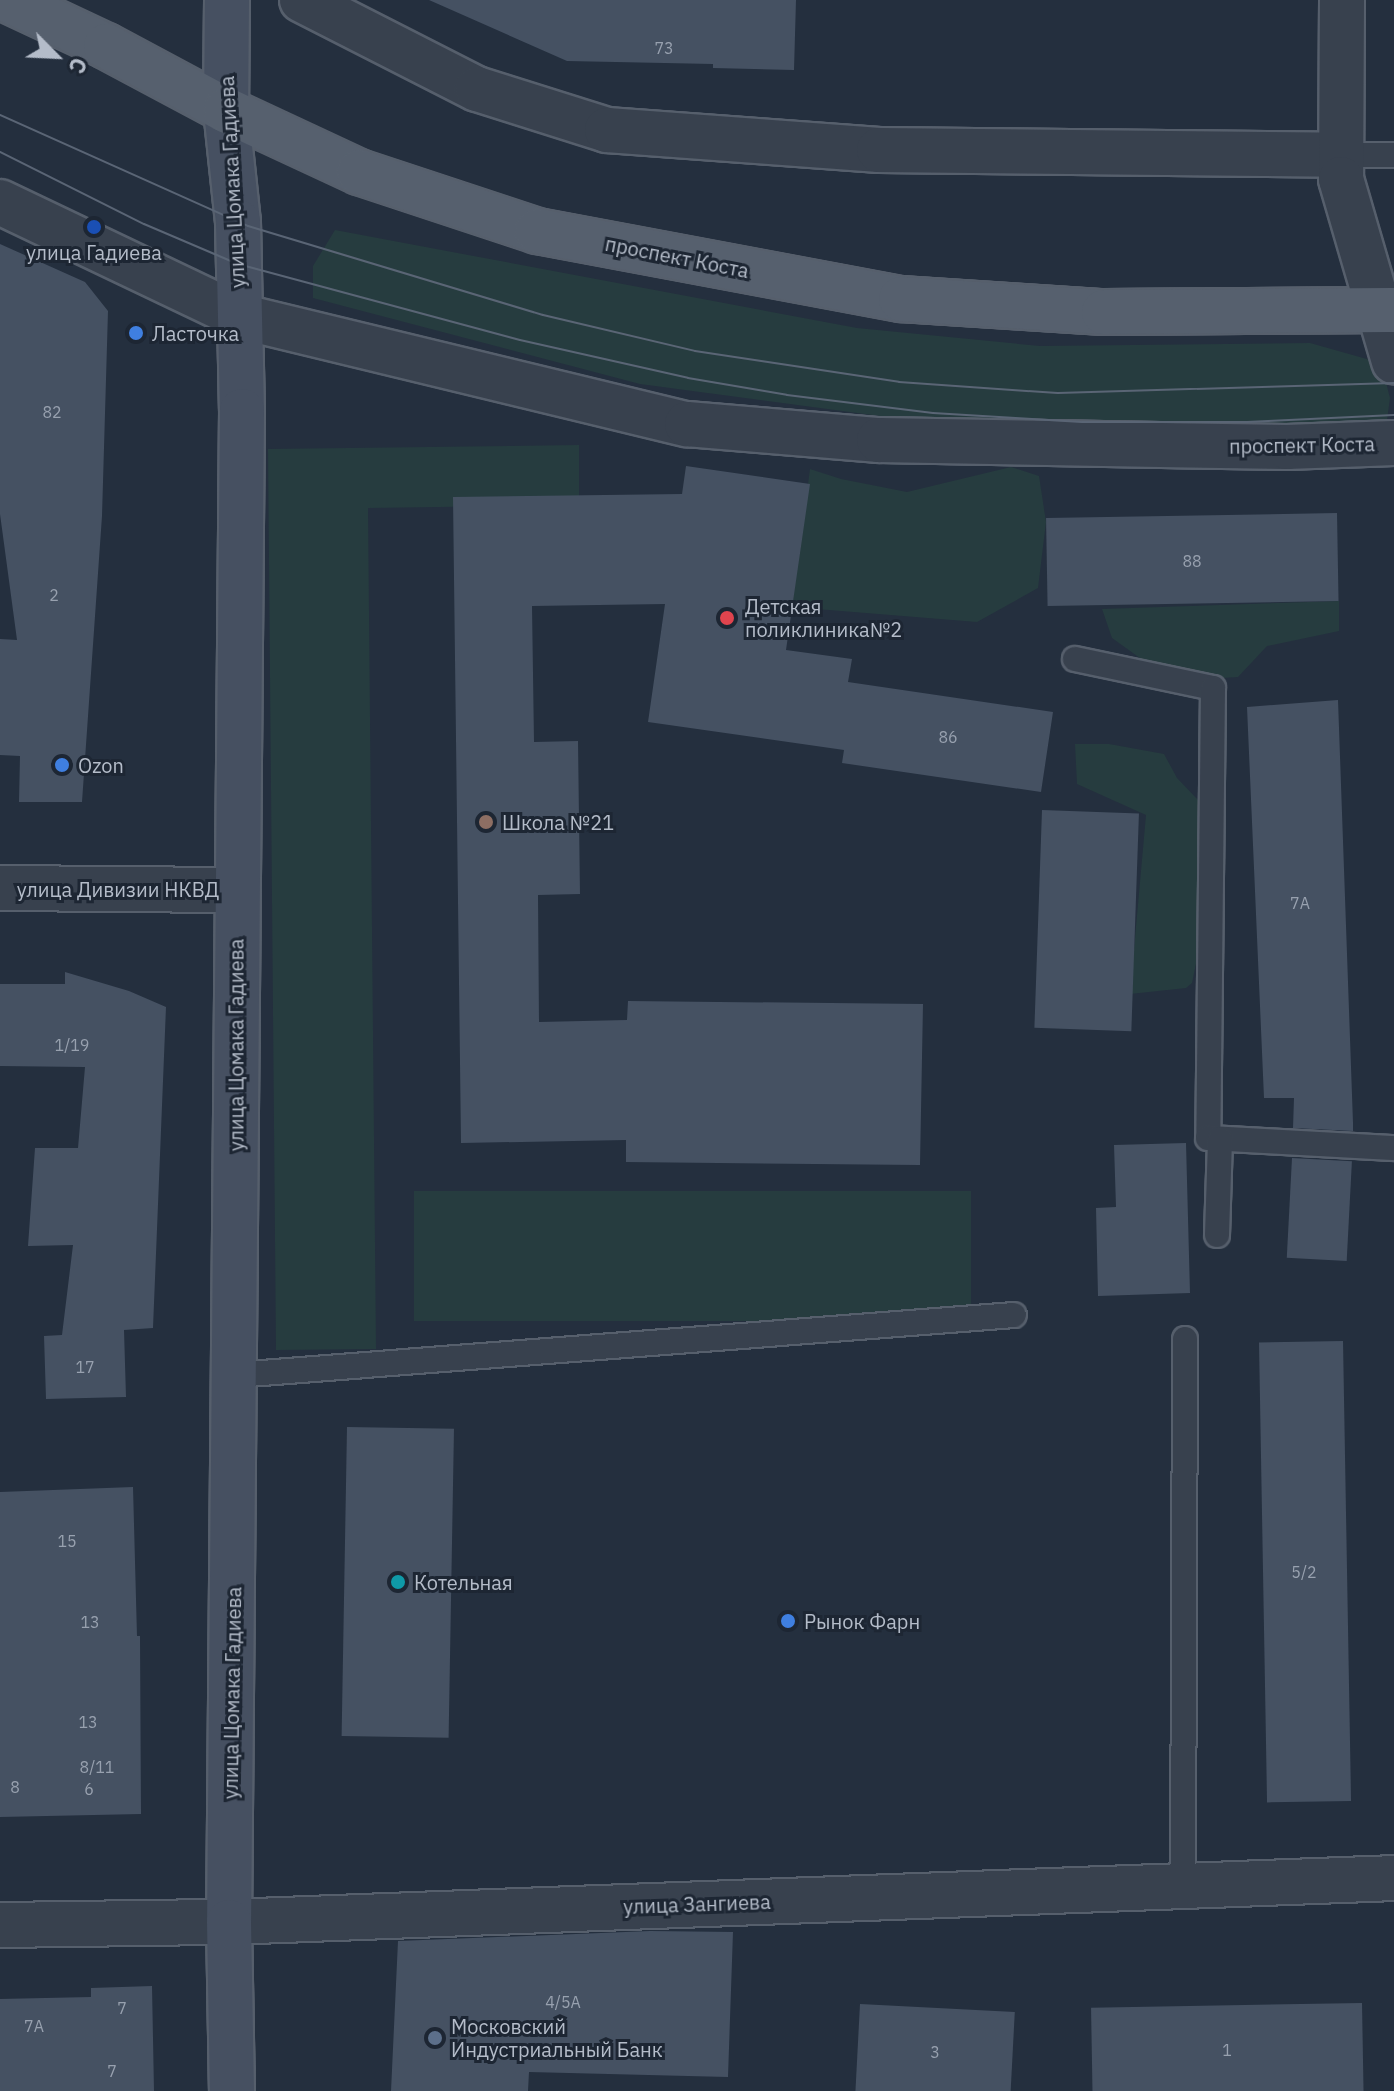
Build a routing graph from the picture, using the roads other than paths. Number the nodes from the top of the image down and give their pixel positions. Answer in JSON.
{"nodes":[{"id":1,"x":8,"y":0,"type":"edge"},
{"id":2,"x":227,"y":0,"type":"edge"},
{"id":3,"x":302,"y":0,"type":"edge"},
{"id":4,"x":1342,"y":0,"type":"edge"},
{"id":5,"x":226,"y":110,"type":"junction"},
{"id":6,"x":1341,"y":155,"type":"junction"},
{"id":7,"x":1394,"y":155,"type":"edge"},
{"id":8,"x":0,"y":202,"type":"edge"},
{"id":9,"x":1387,"y":311,"type":"edge"},
{"id":10,"x":239,"y":316,"type":"junction"},
{"id":11,"x":1394,"y":361,"type":"edge"},
{"id":12,"x":1394,"y":443,"type":"edge"},
{"id":13,"x":1075,"y":659,"type":"dead end"},
{"id":14,"x":0,"y":888,"type":"edge"},
{"id":15,"x":236,"y":890,"type":"junction"},
{"id":16,"x":1220,"y":1139,"type":"junction"},
{"id":17,"x":1394,"y":1148,"type":"edge"},
{"id":18,"x":1217,"y":1235,"type":"dead end"},
{"id":19,"x":1014,"y":1315,"type":"dead end"},
{"id":20,"x":1185,"y":1339,"type":"dead end"},
{"id":21,"x":236,"y":1375,"type":"junction"},
{"id":22,"x":1394,"y":1878,"type":"edge"},
{"id":23,"x":1183,"y":1886,"type":"junction"},
{"id":24,"x":229,"y":1922,"type":"junction"},
{"id":25,"x":0,"y":1925,"type":"edge"},
{"id":26,"x":232,"y":2091,"type":"edge"}],
"edges":[{"from":1,"to":5,"type":"main road","name":"проспект Коста"},
{"from":2,"to":5,"type":"main road","name":"улица Цомака Гадиева"},
{"from":3,"to":6,"type":"street"},
{"from":4,"to":6,"type":"street"},
{"from":5,"to":9,"type":"main road","name":"проспект Коста"},
{"from":5,"to":10,"type":"main road","name":"улица Цомака Гадиева"},
{"from":6,"to":7,"type":"lane"},
{"from":6,"to":9,"type":"street"},
{"from":8,"to":10,"type":"street","name":"проспект Коста"},
{"from":9,"to":11,"type":"street"},
{"from":10,"to":12,"type":"street","name":"проспект Коста"},
{"from":10,"to":15,"type":"main road","name":"улица Цомака Гадиева"},
{"from":13,"to":16,"type":"lane"},
{"from":14,"to":15,"type":"street","name":"улица Дивизии НКВД"},
{"from":15,"to":21,"type":"main road","name":"улица Цомака Гадиева"},
{"from":16,"to":17,"type":"lane"},
{"from":16,"to":18,"type":"lane"},
{"from":19,"to":21,"type":"lane"},
{"from":20,"to":23,"type":"lane"},
{"from":21,"to":24,"type":"main road","name":"улица Цомака Гадиева"},
{"from":22,"to":23,"type":"street","name":"улица Зангиева"},
{"from":23,"to":24,"type":"street","name":"улица Зангиева"},
{"from":24,"to":25,"type":"street","name":"улица Зангиева"},
{"from":24,"to":26,"type":"main road","name":"улица Цомака Гадиева"}]}
